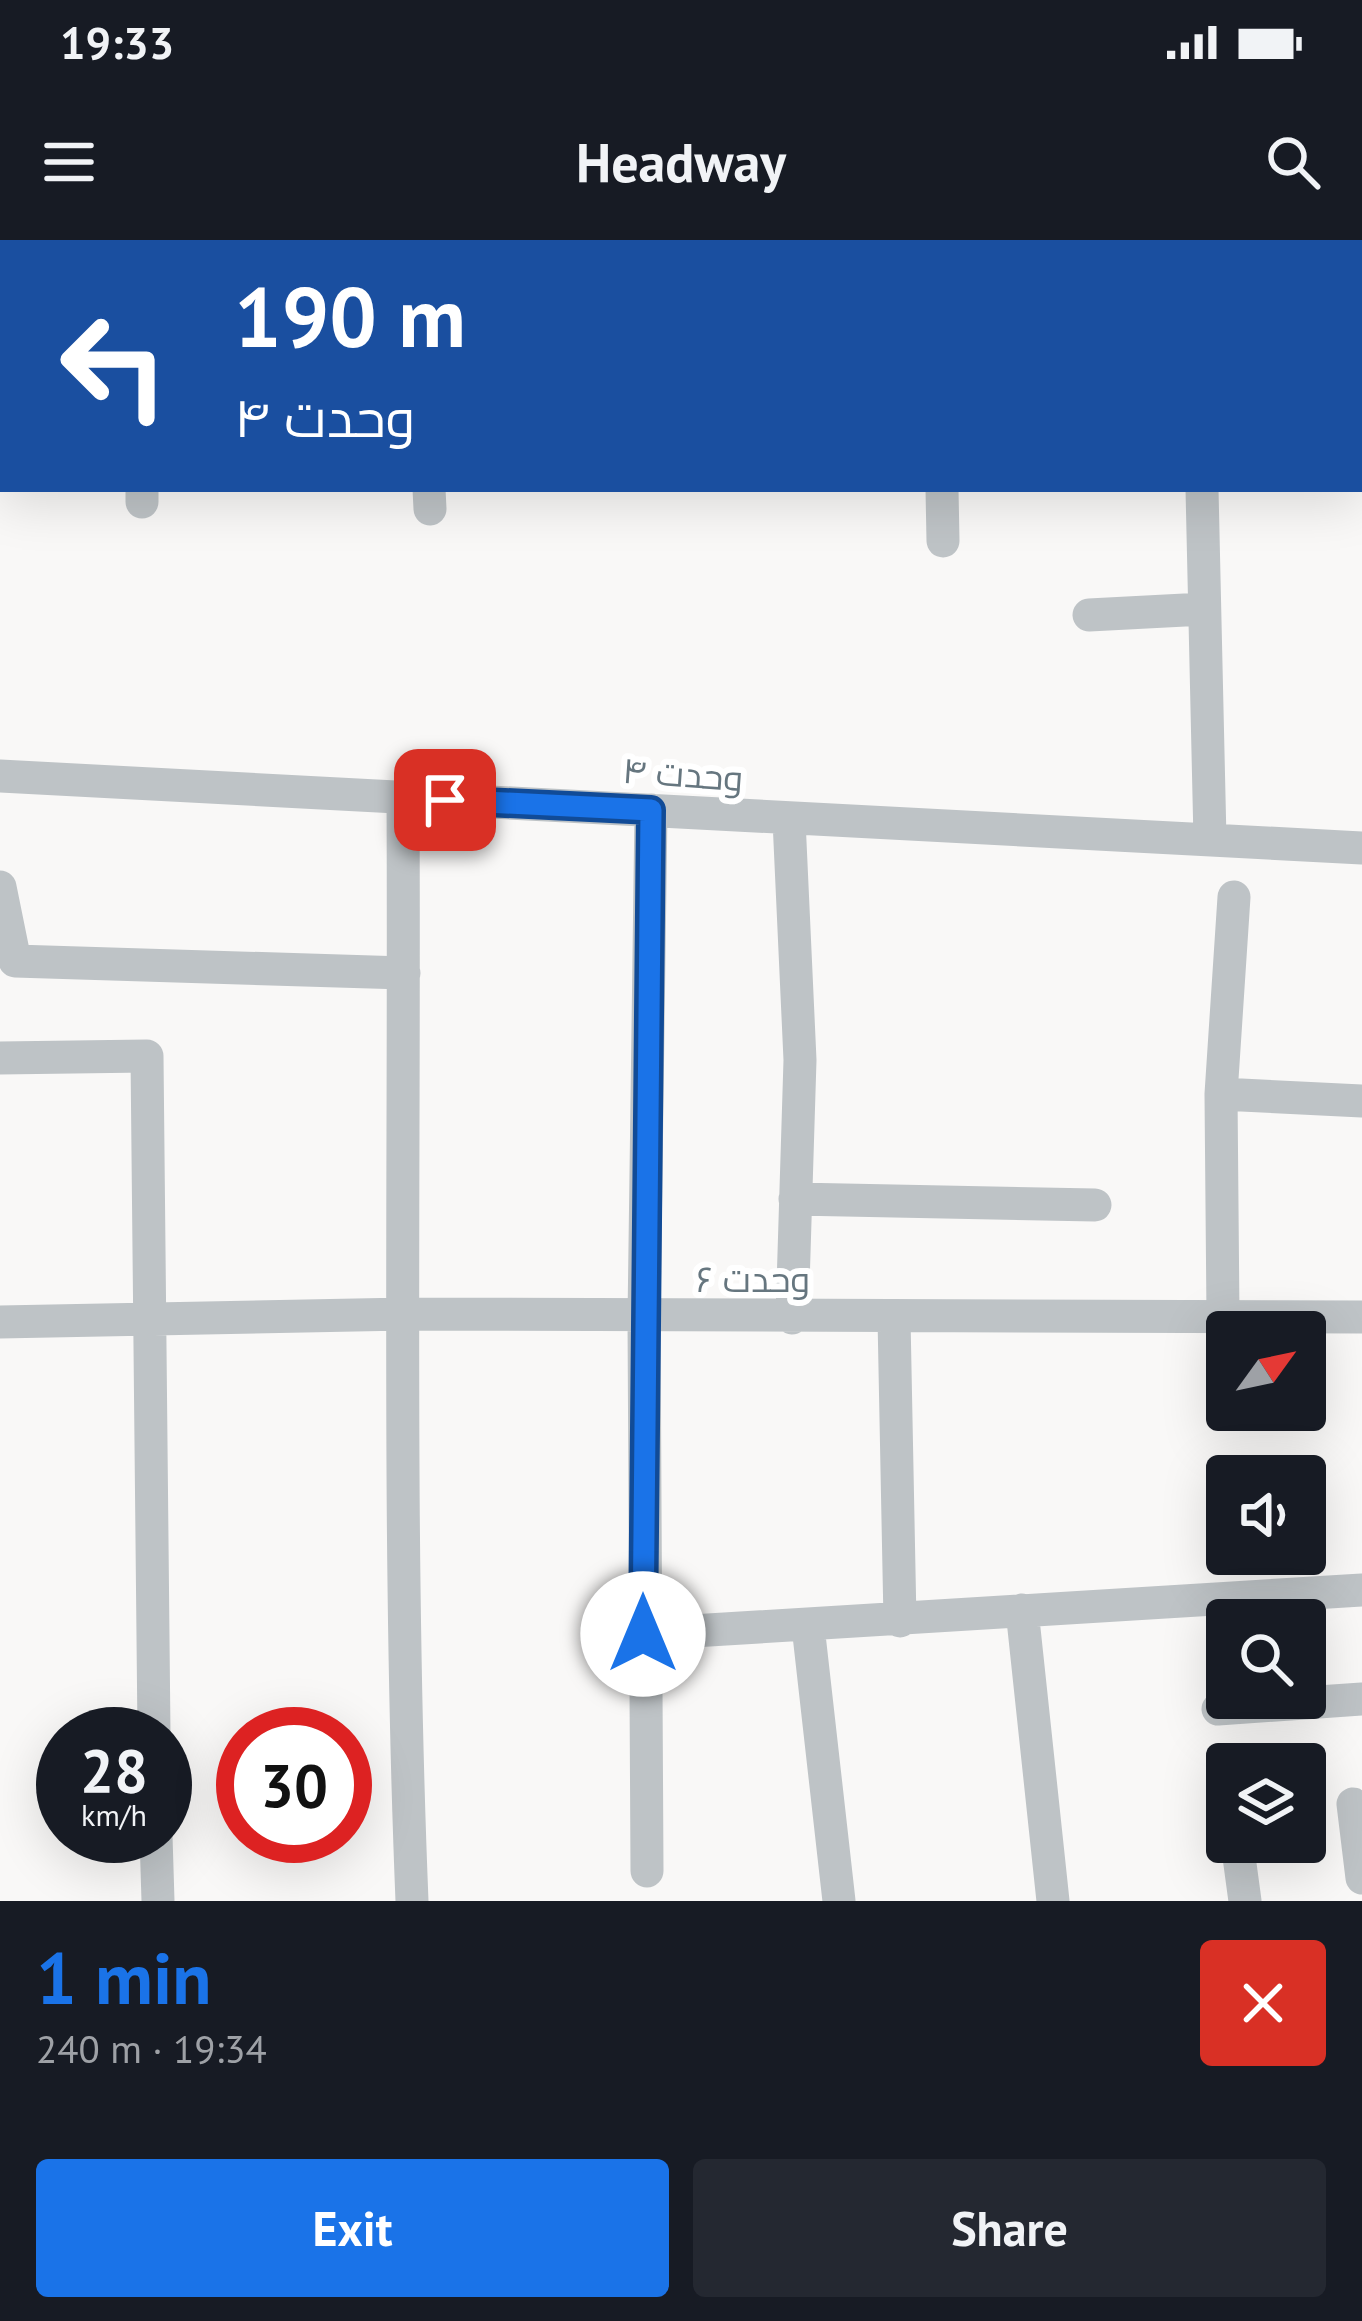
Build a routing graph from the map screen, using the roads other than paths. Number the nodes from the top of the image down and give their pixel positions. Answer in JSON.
{"nodes":[{"id":1,"x":942,"y":492,"type":"edge"},
{"id":2,"x":1202,"y":492,"type":"edge"},
{"id":3,"x":943,"y":541,"type":"dead end"},
{"id":4,"x":1204,"y":609,"type":"junction"},
{"id":5,"x":1089,"y":615,"type":"dead end"},
{"id":6,"x":0,"y":776,"type":"edge"},
{"id":7,"x":403,"y":797,"type":"junction"},
{"id":8,"x":651,"y":810,"type":"junction"},
{"id":9,"x":789,"y":820,"type":"junction"},
{"id":10,"x":1210,"y":840,"type":"junction"},
{"id":11,"x":1362,"y":848,"type":"edge"},
{"id":12,"x":0,"y":887,"type":"edge"},
{"id":13,"x":1234,"y":897,"type":"dead end"},
{"id":14,"x":404,"y":973,"type":"junction"},
{"id":15,"x":0,"y":1058,"type":"edge"},
{"id":16,"x":1221,"y":1094,"type":"junction"},
{"id":17,"x":1362,"y":1101,"type":"edge"},
{"id":18,"x":795,"y":1199,"type":"junction"},
{"id":19,"x":1095,"y":1205,"type":"dead end"},
{"id":20,"x":1222,"y":1311,"type":"edge"},
{"id":21,"x":406,"y":1314,"type":"junction"},
{"id":22,"x":1206,"y":1317,"type":"edge"},
{"id":23,"x":1326,"y":1317,"type":"edge"},
{"id":24,"x":1362,"y":1317,"type":"edge"},
{"id":25,"x":644,"y":1318,"type":"junction"},
{"id":26,"x":792,"y":1318,"type":"junction"},
{"id":27,"x":893,"y":1318,"type":"junction"},
{"id":28,"x":0,"y":1322,"type":"edge"},
{"id":29,"x":148,"y":1323,"type":"junction"},
{"id":30,"x":1362,"y":1589,"type":"edge"},
{"id":31,"x":1022,"y":1610,"type":"junction"},
{"id":32,"x":900,"y":1622,"type":"junction"},
{"id":33,"x":808,"y":1626,"type":"junction"},
{"id":34,"x":643,"y":1634,"type":"junction"},
{"id":35,"x":1362,"y":1699,"type":"edge"},
{"id":36,"x":1326,"y":1701,"type":"edge"},
{"id":37,"x":154,"y":1707,"type":"edge"},
{"id":38,"x":1353,"y":1804,"type":"dead end"},
{"id":39,"x":157,"y":1863,"type":"edge"},
{"id":40,"x":1240,"y":1863,"type":"edge"},
{"id":41,"x":647,"y":1871,"type":"dead end"},
{"id":42,"x":1362,"y":1878,"type":"edge"},
{"id":43,"x":158,"y":1901,"type":"edge"},
{"id":44,"x":412,"y":1901,"type":"edge"},
{"id":45,"x":839,"y":1901,"type":"edge"},
{"id":46,"x":1053,"y":1901,"type":"edge"},
{"id":47,"x":1245,"y":1901,"type":"edge"}],
"edges":[{"from":1,"to":3,"type":"street"},
{"from":2,"to":4,"type":"street"},
{"from":4,"to":5,"type":"street"},
{"from":4,"to":10,"type":"street"},
{"from":6,"to":7,"type":"street","name":"وحدت ۴"},
{"from":7,"to":8,"type":"street","name":"وحدت ۴"},
{"from":7,"to":14,"type":"street"},
{"from":8,"to":9,"type":"street","name":"وحدت ۴"},
{"from":8,"to":25,"type":"street"},
{"from":9,"to":10,"type":"street","name":"وحدت ۴"},
{"from":9,"to":18,"type":"street"},
{"from":10,"to":11,"type":"street","name":"وحدت ۴"},
{"from":12,"to":14,"type":"street"},
{"from":13,"to":16,"type":"street"},
{"from":14,"to":21,"type":"street"},
{"from":15,"to":29,"type":"street"},
{"from":16,"to":17,"type":"street"},
{"from":16,"to":20,"type":"street"},
{"from":18,"to":19,"type":"street"},
{"from":18,"to":26,"type":"street"},
{"from":21,"to":25,"type":"street","name":"وحدت ۶"},
{"from":21,"to":29,"type":"street","name":"وحدت ۶"},
{"from":21,"to":44,"type":"street"},
{"from":22,"to":27,"type":"street","name":"وحدت ۶"},
{"from":23,"to":24,"type":"street","name":"وحدت ۶"},
{"from":25,"to":26,"type":"street","name":"وحدت ۶"},
{"from":25,"to":34,"type":"street"},
{"from":26,"to":27,"type":"street","name":"وحدت ۶"},
{"from":27,"to":32,"type":"street"},
{"from":28,"to":29,"type":"street","name":"وحدت ۶"},
{"from":29,"to":37,"type":"street"},
{"from":30,"to":31,"type":"street"},
{"from":31,"to":32,"type":"street"},
{"from":31,"to":46,"type":"street"},
{"from":32,"to":33,"type":"street"},
{"from":33,"to":34,"type":"street"},
{"from":33,"to":45,"type":"street"},
{"from":34,"to":41,"type":"street"},
{"from":35,"to":36,"type":"street"},
{"from":38,"to":42,"type":"street"},
{"from":39,"to":43,"type":"street"},
{"from":40,"to":47,"type":"street"}]}
